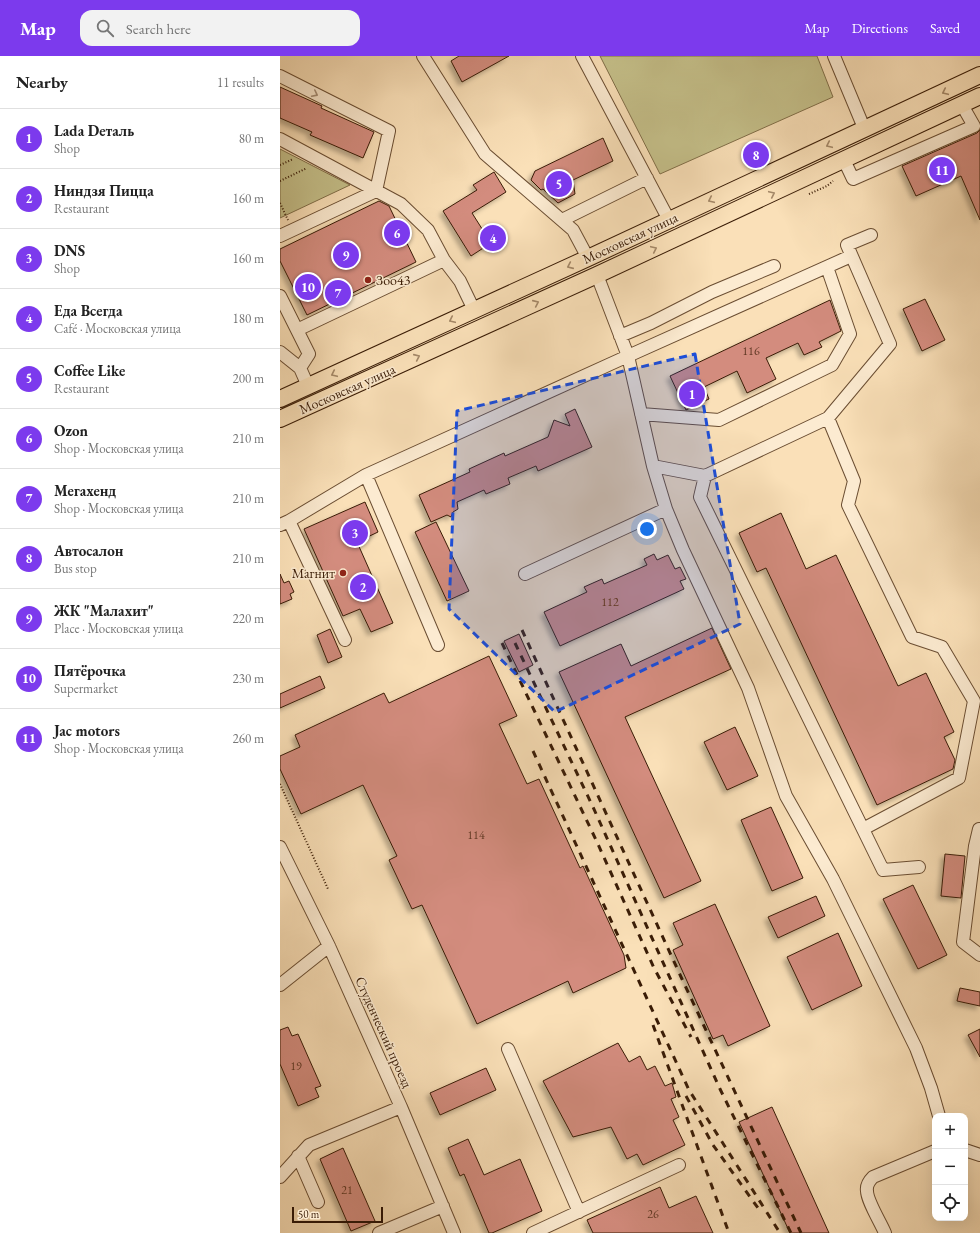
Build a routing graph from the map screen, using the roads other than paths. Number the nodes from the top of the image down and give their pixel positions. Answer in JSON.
{"nodes":[{"id":1,"x":423,"y":56,"type":"edge"},
{"id":2,"x":582,"y":56,"type":"edge"},
{"id":3,"x":834,"y":56,"type":"edge"},
{"id":4,"x":980,"y":75,"type":"edge"},
{"id":5,"x":280,"y":76,"type":"edge"},
{"id":6,"x":980,"y":96,"type":"edge"},
{"id":7,"x":962,"y":105,"type":"junction"},
{"id":8,"x":864,"y":128,"type":"junction"},
{"id":9,"x":280,"y":139,"type":"edge"},
{"id":10,"x":844,"y":160,"type":"junction"},
{"id":11,"x":647,"y":178,"type":"junction"},
{"id":12,"x":376,"y":191,"type":"junction"},
{"id":13,"x":562,"y":220,"type":"junction"},
{"id":14,"x":669,"y":220,"type":"junction"},
{"id":15,"x":871,"y":235,"type":"dead end"},
{"id":16,"x":280,"y":236,"type":"edge"},
{"id":17,"x":852,"y":256,"type":"junction"},
{"id":18,"x":588,"y":258,"type":"junction"},
{"id":19,"x":444,"y":260,"type":"junction"},
{"id":20,"x":774,"y":266,"type":"dead end"},
{"id":21,"x":827,"y":267,"type":"junction"},
{"id":22,"x":597,"y":275,"type":"junction"},
{"id":23,"x":280,"y":296,"type":"edge"},
{"id":24,"x":474,"y":310,"type":"junction"},
{"id":25,"x":297,"y":330,"type":"junction"},
{"id":26,"x":620,"y":336,"type":"junction"},
{"id":27,"x":280,"y":352,"type":"edge"},
{"id":28,"x":628,"y":356,"type":"junction"},
{"id":29,"x":300,"y":368,"type":"junction"},
{"id":30,"x":308,"y":386,"type":"junction"},
{"id":31,"x":280,"y":398,"type":"edge"},
{"id":32,"x":641,"y":414,"type":"junction"},
{"id":33,"x":828,"y":418,"type":"junction"},
{"id":34,"x":280,"y":419,"type":"edge"},
{"id":35,"x":653,"y":466,"type":"junction"},
{"id":36,"x":366,"y":475,"type":"junction"},
{"id":37,"x":705,"y":476,"type":"junction"},
{"id":38,"x":666,"y":509,"type":"junction"},
{"id":39,"x":285,"y":523,"type":"edge"},
{"id":40,"x":525,"y":574,"type":"dead end"},
{"id":41,"x":344,"y":640,"type":"dead end"},
{"id":42,"x":438,"y":645,"type":"dead end"},
{"id":43,"x":863,"y":829,"type":"junction"},
{"id":44,"x":979,"y":829,"type":"edge"},
{"id":45,"x":281,"y":853,"type":"edge"},
{"id":46,"x":919,"y":867,"type":"dead end"},
{"id":47,"x":329,"y":946,"type":"junction"},
{"id":48,"x":980,"y":955,"type":"edge"},
{"id":49,"x":280,"y":985,"type":"edge"},
{"id":50,"x":508,"y":1049,"type":"dead end"},
{"id":51,"x":402,"y":1106,"type":"junction"},
{"id":52,"x":938,"y":1113,"type":"edge"},
{"id":53,"x":968,"y":1151,"type":"edge"},
{"id":54,"x":932,"y":1152,"type":"edge"},
{"id":55,"x":980,"y":1155,"type":"edge"},
{"id":56,"x":298,"y":1156,"type":"junction"},
{"id":57,"x":679,"y":1165,"type":"dead end"},
{"id":58,"x":280,"y":1177,"type":"edge"},
{"id":59,"x":318,"y":1202,"type":"dead end"},
{"id":60,"x":443,"y":1206,"type":"junction"},
{"id":61,"x":579,"y":1212,"type":"junction"},
{"id":62,"x":379,"y":1233,"type":"edge"},
{"id":63,"x":454,"y":1233,"type":"edge"},
{"id":64,"x":533,"y":1233,"type":"edge"},
{"id":65,"x":886,"y":1233,"type":"edge"}],
"edges":[{"from":1,"to":13,"type":"street"},
{"from":2,"to":11,"type":"street"},
{"from":3,"to":8,"type":"street"},
{"from":4,"to":8,"type":"main road","name":"Московская улица","one_way":true},
{"from":5,"to":12,"type":"street","one_way":true},
{"from":6,"to":7,"type":"main road","name":"Московская улица"},
{"from":7,"to":10,"type":"main road","name":"Московская улица"},
{"from":7,"to":10,"type":"street"},
{"from":8,"to":14,"type":"main road","name":"Московская улица","one_way":true},
{"from":9,"to":12,"type":"street"},
{"from":22,"to":10,"type":"main road","name":"Московская улица","one_way":true},
{"from":11,"to":13,"type":"street"},
{"from":11,"to":14,"type":"street"},
{"from":12,"to":16,"type":"street"},
{"from":12,"to":19,"type":"street"},
{"from":13,"to":18,"type":"street"},
{"from":14,"to":18,"type":"main road","name":"Московская улица"},
{"from":15,"to":17,"type":"street"},
{"from":17,"to":21,"type":"street"},
{"from":17,"to":33,"type":"street"},
{"from":18,"to":24,"type":"main road","name":"Московская улица","one_way":true},
{"from":19,"to":24,"type":"street"},
{"from":19,"to":25,"type":"street"},
{"from":20,"to":26,"type":"street"},
{"from":21,"to":28,"type":"street"},
{"from":21,"to":32,"type":"street"},
{"from":22,"to":26,"type":"street"},
{"from":34,"to":22,"type":"main road","name":"Московская улица","one_way":true},
{"from":23,"to":25,"type":"street"},
{"from":24,"to":30,"type":"main road","name":"Московская улица","one_way":true},
{"from":25,"to":29,"type":"street"},
{"from":26,"to":28,"type":"street"},
{"from":27,"to":29,"type":"street"},
{"from":28,"to":32,"type":"street"},
{"from":28,"to":36,"type":"street"},
{"from":29,"to":30,"type":"street"},
{"from":30,"to":31,"type":"main road","name":"Московская улица"},
{"from":32,"to":35,"type":"street"},
{"from":33,"to":37,"type":"street"},
{"from":33,"to":43,"type":"street"},
{"from":35,"to":37,"type":"street"},
{"from":35,"to":38,"type":"street"},
{"from":36,"to":39,"type":"street"},
{"from":36,"to":42,"type":"street"},
{"from":37,"to":43,"type":"street"},
{"from":38,"to":40,"type":"street"},
{"from":38,"to":52,"type":"street"},
{"from":39,"to":41,"type":"street"},
{"from":43,"to":46,"type":"street"},
{"from":44,"to":48,"type":"street"},
{"from":45,"to":47,"type":"street","name":"Студенческий проезд"},
{"from":47,"to":49,"type":"street"},
{"from":47,"to":51,"type":"street","name":"Студенческий проезд"},
{"from":50,"to":61,"type":"street"},
{"from":51,"to":56,"type":"street"},
{"from":51,"to":60,"type":"street","name":"Студенческий проезд"},
{"from":53,"to":55,"type":"street"},
{"from":54,"to":65,"type":"street"},
{"from":56,"to":58,"type":"street"},
{"from":56,"to":59,"type":"street"},
{"from":57,"to":61,"type":"street"},
{"from":60,"to":62,"type":"street"},
{"from":60,"to":63,"type":"street","name":"Студенческий проезд"},
{"from":61,"to":64,"type":"street"}]}
